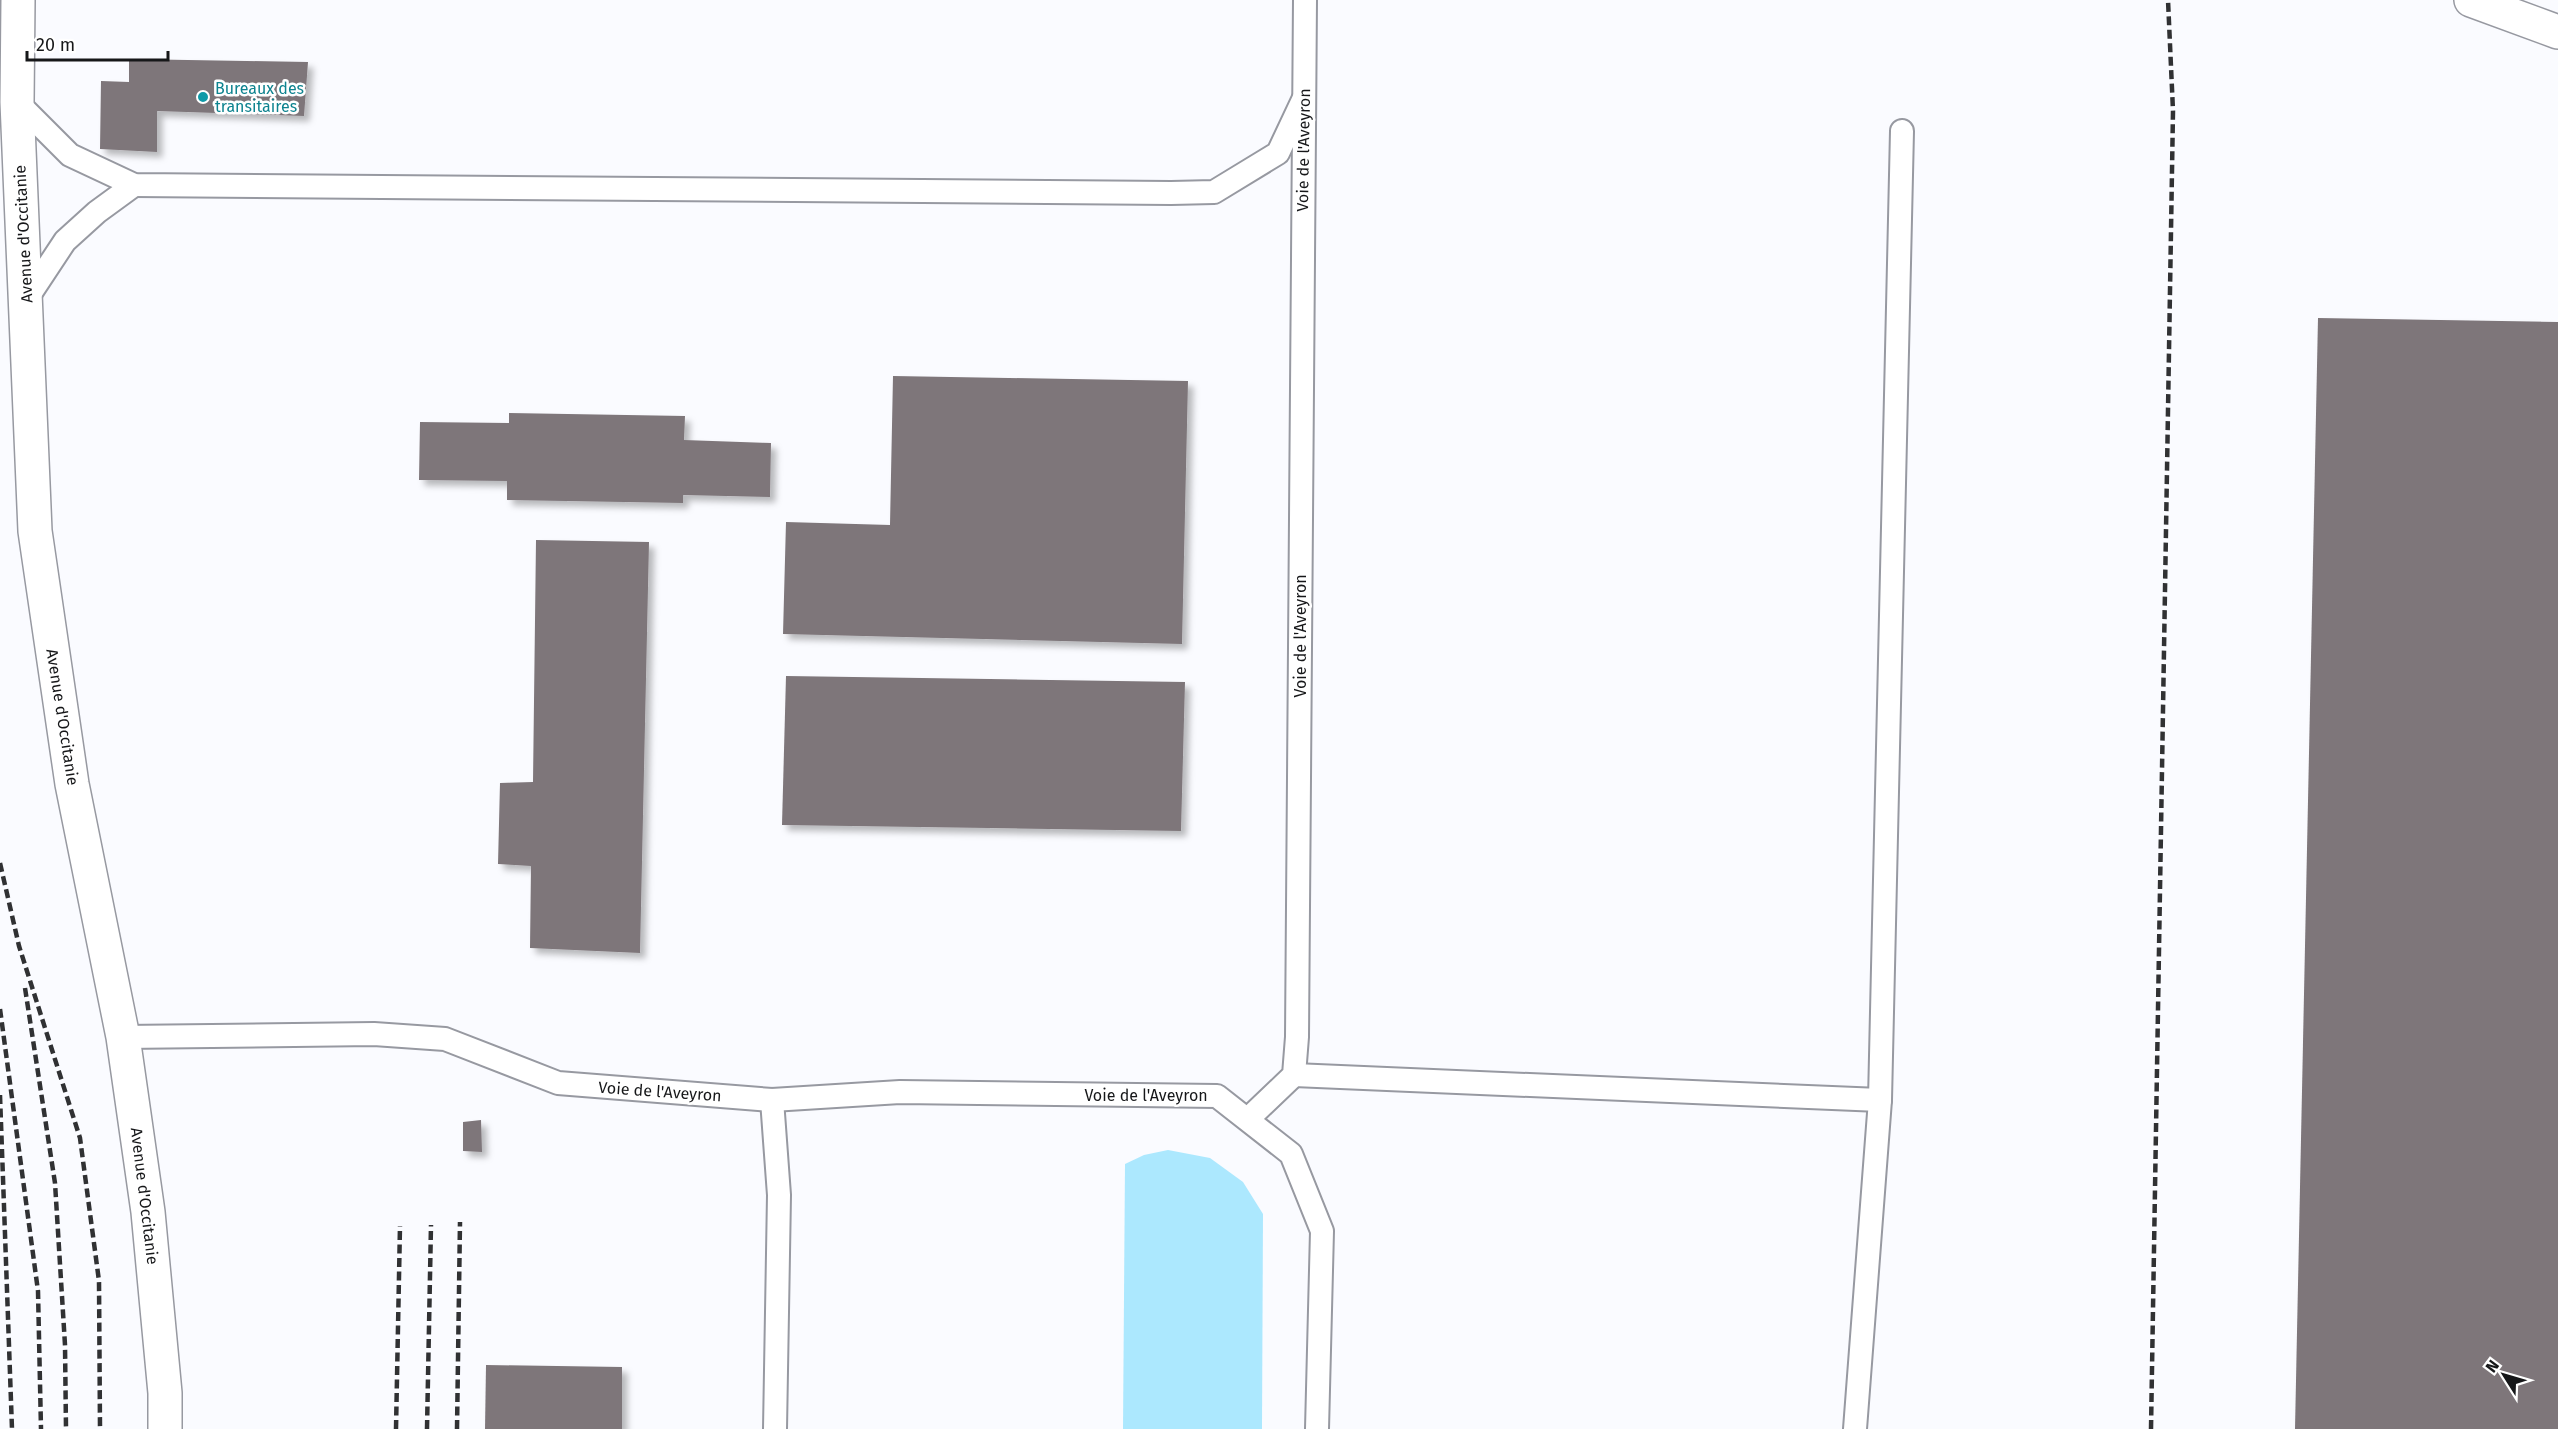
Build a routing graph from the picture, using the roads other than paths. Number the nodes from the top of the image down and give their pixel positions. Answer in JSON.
{"nodes":[{"id":1,"x":18,"y":0,"type":"edge"},
{"id":2,"x":1305,"y":0,"type":"edge"},
{"id":3,"x":2472,"y":0,"type":"edge"},
{"id":4,"x":2558,"y":32,"type":"edge"},
{"id":5,"x":1303,"y":100,"type":"junction"},
{"id":6,"x":17,"y":102,"type":"junction"},
{"id":7,"x":1902,"y":131,"type":"dead end"},
{"id":8,"x":134,"y":185,"type":"junction"},
{"id":9,"x":26,"y":300,"type":"junction"},
{"id":10,"x":123,"y":1037,"type":"junction"},
{"id":11,"x":1294,"y":1075,"type":"junction"},
{"id":12,"x":772,"y":1100,"type":"junction"},
{"id":13,"x":1880,"y":1100,"type":"junction"},
{"id":14,"x":1249,"y":1118,"type":"junction"},
{"id":15,"x":165,"y":1429,"type":"edge"},
{"id":16,"x":775,"y":1429,"type":"edge"},
{"id":17,"x":1317,"y":1429,"type":"edge"},
{"id":18,"x":1855,"y":1429,"type":"edge"}],
"edges":[{"from":1,"to":6,"type":"street","name":"Avenue d'Occitanie"},
{"from":2,"to":5,"type":"lane","name":"Voie de l'Aveyron"},
{"from":3,"to":4,"type":"street"},
{"from":5,"to":8,"type":"lane"},
{"from":5,"to":11,"type":"lane","name":"Voie de l'Aveyron"},
{"from":6,"to":8,"type":"lane"},
{"from":6,"to":9,"type":"street","name":"Avenue d'Occitanie"},
{"from":7,"to":13,"type":"lane"},
{"from":8,"to":9,"type":"lane"},
{"from":9,"to":10,"type":"street","name":"Avenue d'Occitanie"},
{"from":10,"to":12,"type":"lane","name":"Voie de l'Aveyron"},
{"from":10,"to":15,"type":"street","name":"Avenue d'Occitanie"},
{"from":11,"to":13,"type":"lane"},
{"from":11,"to":14,"type":"lane"},
{"from":12,"to":14,"type":"lane","name":"Voie de l'Aveyron"},
{"from":12,"to":16,"type":"lane"},
{"from":13,"to":18,"type":"lane"},
{"from":14,"to":17,"type":"lane","name":"Voie de l'Aveyron"}]}
